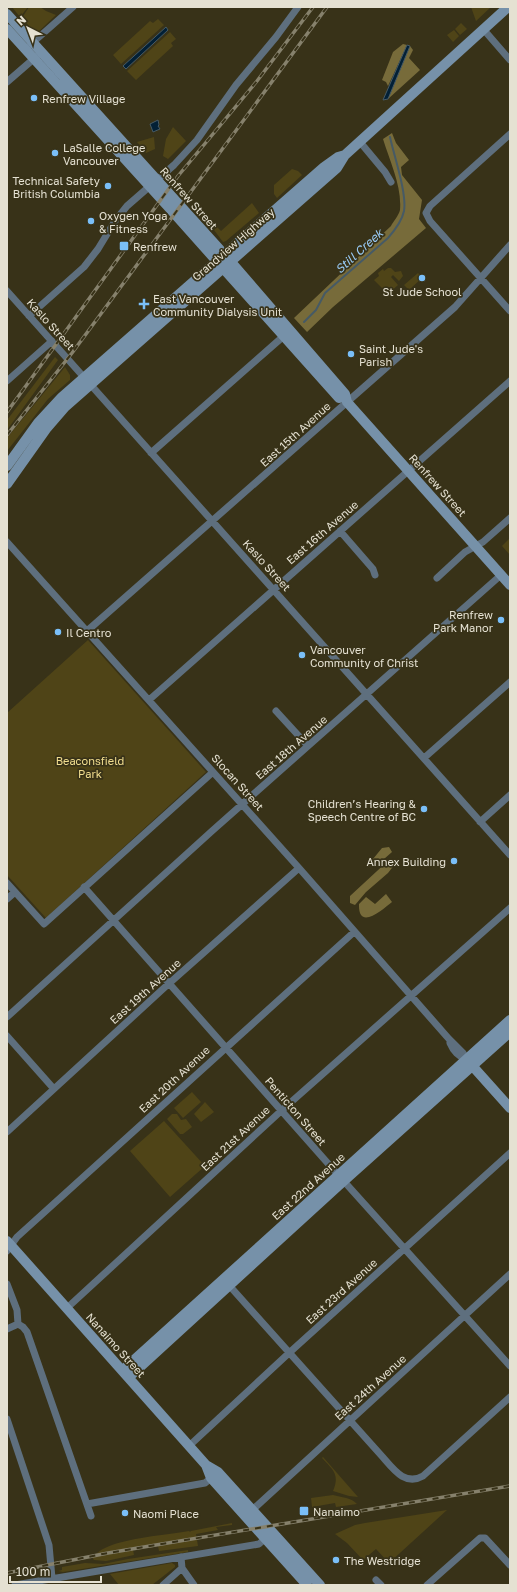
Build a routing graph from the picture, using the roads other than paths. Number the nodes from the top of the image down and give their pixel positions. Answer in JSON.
{"nodes":[{"id":1,"x":73,"y":7,"type":"edge"},
{"id":2,"x":298,"y":7,"type":"edge"},
{"id":3,"x":508,"y":7,"type":"edge"},
{"id":4,"x":7,"y":14,"type":"edge"},
{"id":5,"x":7,"y":29,"type":"edge"},
{"id":6,"x":484,"y":30,"type":"junction"},
{"id":7,"x":29,"y":46,"type":"junction"},
{"id":8,"x":37,"y":56,"type":"junction"},
{"id":9,"x":510,"y":60,"type":"edge"},
{"id":10,"x":7,"y":82,"type":"edge"},
{"id":11,"x":510,"y":134,"type":"edge"},
{"id":12,"x":360,"y":142,"type":"junction"},
{"id":13,"x":391,"y":182,"type":"dead end"},
{"id":14,"x":153,"y":183,"type":"junction"},
{"id":15,"x":510,"y":245,"type":"edge"},
{"id":16,"x":228,"y":258,"type":"junction"},
{"id":17,"x":220,"y":265,"type":"junction"},
{"id":18,"x":480,"y":278,"type":"junction"},
{"id":19,"x":7,"y":291,"type":"edge"},
{"id":20,"x":510,"y":311,"type":"edge"},
{"id":21,"x":29,"y":316,"type":"junction"},
{"id":22,"x":287,"y":333,"type":"junction"},
{"id":23,"x":52,"y":341,"type":"junction"},
{"id":24,"x":7,"y":381,"type":"edge"},
{"id":25,"x":88,"y":381,"type":"junction"},
{"id":26,"x":510,"y":381,"type":"edge"},
{"id":27,"x":347,"y":402,"type":"junction"},
{"id":28,"x":151,"y":453,"type":"junction"},
{"id":29,"x":7,"y":466,"type":"edge"},
{"id":30,"x":409,"y":471,"type":"junction"},
{"id":31,"x":7,"y":484,"type":"edge"},
{"id":32,"x":510,"y":518,"type":"edge"},
{"id":33,"x":213,"y":522,"type":"junction"},
{"id":34,"x":340,"y":531,"type":"junction"},
{"id":35,"x":7,"y":542,"type":"edge"},
{"id":36,"x":476,"y":546,"type":"junction"},
{"id":37,"x":376,"y":575,"type":"dead end"},
{"id":38,"x":502,"y":575,"type":"junction"},
{"id":39,"x":437,"y":578,"type":"dead end"},
{"id":40,"x":510,"y":584,"type":"edge"},
{"id":41,"x":273,"y":589,"type":"junction"},
{"id":42,"x":88,"y":631,"type":"junction"},
{"id":43,"x":510,"y":682,"type":"edge"},
{"id":44,"x":367,"y":695,"type":"junction"},
{"id":45,"x":149,"y":700,"type":"junction"},
{"id":46,"x":276,"y":711,"type":"dead end"},
{"id":47,"x":308,"y":746,"type":"junction"},
{"id":48,"x":424,"y":758,"type":"junction"},
{"id":49,"x":213,"y":772,"type":"junction"},
{"id":50,"x":510,"y":795,"type":"edge"},
{"id":51,"x":242,"y":804,"type":"junction"},
{"id":52,"x":480,"y":822,"type":"junction"},
{"id":53,"x":510,"y":855,"type":"edge"},
{"id":54,"x":299,"y":868,"type":"junction"},
{"id":55,"x":7,"y":883,"type":"edge"},
{"id":56,"x":84,"y":887,"type":"junction"},
{"id":57,"x":15,"y":892,"type":"junction"},
{"id":58,"x":7,"y":899,"type":"edge"},
{"id":59,"x":510,"y":908,"type":"edge"},
{"id":60,"x":113,"y":920,"type":"junction"},
{"id":61,"x":354,"y":932,"type":"junction"},
{"id":62,"x":169,"y":984,"type":"junction"},
{"id":63,"x":410,"y":995,"type":"junction"},
{"id":64,"x":7,"y":1017,"type":"edge"},
{"id":65,"x":510,"y":1020,"type":"edge"},
{"id":66,"x":510,"y":1032,"type":"edge"},
{"id":67,"x":7,"y":1036,"type":"edge"},
{"id":68,"x":226,"y":1047,"type":"junction"},
{"id":69,"x":469,"y":1063,"type":"junction"},
{"id":70,"x":54,"y":1089,"type":"junction"},
{"id":71,"x":510,"y":1108,"type":"edge"},
{"id":72,"x":281,"y":1111,"type":"junction"},
{"id":73,"x":7,"y":1132,"type":"edge"},
{"id":74,"x":510,"y":1153,"type":"edge"},
{"id":75,"x":341,"y":1178,"type":"junction"},
{"id":76,"x":8,"y":1246,"type":"edge"},
{"id":77,"x":404,"y":1249,"type":"junction"},
{"id":78,"x":510,"y":1274,"type":"edge"},
{"id":79,"x":226,"y":1282,"type":"junction"},
{"id":80,"x":7,"y":1284,"type":"edge"},
{"id":81,"x":67,"y":1308,"type":"junction"},
{"id":82,"x":464,"y":1316,"type":"junction"},
{"id":83,"x":18,"y":1324,"type":"junction"},
{"id":84,"x":7,"y":1329,"type":"edge"},
{"id":85,"x":289,"y":1353,"type":"junction"},
{"id":86,"x":510,"y":1366,"type":"edge"},
{"id":87,"x":126,"y":1374,"type":"junction"},
{"id":88,"x":510,"y":1396,"type":"edge"},
{"id":89,"x":7,"y":1420,"type":"edge"},
{"id":90,"x":349,"y":1421,"type":"junction"},
{"id":91,"x":189,"y":1446,"type":"junction"},
{"id":92,"x":206,"y":1465,"type":"junction"},
{"id":93,"x":211,"y":1478,"type":"junction"},
{"id":94,"x":86,"y":1504,"type":"junction"},
{"id":95,"x":249,"y":1513,"type":"junction"},
{"id":96,"x":91,"y":1516,"type":"dead end"},
{"id":97,"x":269,"y":1535,"type":"junction"},
{"id":98,"x":181,"y":1557,"type":"junction"},
{"id":99,"x":510,"y":1565,"type":"edge"},
{"id":100,"x":182,"y":1568,"type":"junction"},
{"id":101,"x":52,"y":1578,"type":"junction"},
{"id":102,"x":15,"y":1585,"type":"edge"},
{"id":103,"x":163,"y":1585,"type":"edge"},
{"id":104,"x":194,"y":1585,"type":"edge"},
{"id":105,"x":307,"y":1585,"type":"edge"},
{"id":106,"x":320,"y":1585,"type":"edge"},
{"id":107,"x":427,"y":1585,"type":"edge"}],
"edges":[{"from":1,"to":7,"type":"street"},
{"from":2,"to":14,"type":"street"},
{"from":3,"to":6,"type":"street","name":"Grandview Highway"},
{"from":4,"to":7,"type":"street","name":"Renfrew Street"},
{"from":5,"to":7,"type":"street","name":"Renfrew Street"},
{"from":6,"to":9,"type":"street"},
{"from":6,"to":12,"type":"street","name":"Grandview Highway"},
{"from":7,"to":8,"type":"street","name":"Renfrew Street"},
{"from":8,"to":10,"type":"street"},
{"from":8,"to":14,"type":"street","name":"Renfrew Street"},
{"from":11,"to":18,"type":"street"},
{"from":12,"to":13,"type":"street"},
{"from":12,"to":16,"type":"street","name":"Grandview Highway"},
{"from":14,"to":16,"type":"street","name":"Renfrew Street"},
{"from":14,"to":17,"type":"street","name":"Renfrew Street"},
{"from":14,"to":21,"type":"street"},
{"from":15,"to":18,"type":"street","name":"East 15th Avenue"},
{"from":16,"to":17,"type":"street","name":"Grandview Highway"},
{"from":16,"to":22,"type":"street","name":"Renfrew Street"},
{"from":17,"to":22,"type":"street","name":"Renfrew Street"},
{"from":17,"to":25,"type":"street","name":"Grandview Highway"},
{"from":18,"to":20,"type":"street"},
{"from":18,"to":27,"type":"street","name":"East 15th Avenue"},
{"from":19,"to":21,"type":"street","name":"Kaslo Street"},
{"from":21,"to":23,"type":"street","name":"Kaslo Street"},
{"from":22,"to":27,"type":"street","name":"Renfrew Street"},
{"from":22,"to":28,"type":"street"},
{"from":23,"to":24,"type":"street"},
{"from":23,"to":25,"type":"street","name":"Kaslo Street"},
{"from":25,"to":28,"type":"street","name":"Kaslo Street"},
{"from":25,"to":29,"type":"street","name":"Grandview Highway"},
{"from":25,"to":31,"type":"street","name":"Grandview Highway"},
{"from":26,"to":30,"type":"street","name":"East 16th Avenue"},
{"from":27,"to":30,"type":"street","name":"Renfrew Street"},
{"from":27,"to":33,"type":"street","name":"East 15th Avenue"},
{"from":28,"to":33,"type":"street","name":"Kaslo Street"},
{"from":30,"to":34,"type":"street","name":"East 16th Avenue"},
{"from":30,"to":36,"type":"street","name":"Renfrew Street"},
{"from":32,"to":36,"type":"street"},
{"from":33,"to":41,"type":"street","name":"Kaslo Street"},
{"from":33,"to":42,"type":"street","name":"East 15th Avenue"},
{"from":34,"to":37,"type":"street"},
{"from":34,"to":41,"type":"street","name":"East 16th Avenue"},
{"from":35,"to":42,"type":"street","name":"Slocan Street"},
{"from":36,"to":38,"type":"street","name":"Renfrew Street"},
{"from":36,"to":39,"type":"street"},
{"from":38,"to":40,"type":"street","name":"Renfrew Street"},
{"from":38,"to":44,"type":"street","name":"East 18th Avenue"},
{"from":41,"to":44,"type":"street","name":"Kaslo Street"},
{"from":41,"to":45,"type":"street","name":"East 16th Avenue"},
{"from":42,"to":45,"type":"street","name":"Slocan Street"},
{"from":43,"to":48,"type":"street"},
{"from":44,"to":47,"type":"street","name":"East 18th Avenue"},
{"from":44,"to":48,"type":"street","name":"Kaslo Street"},
{"from":45,"to":49,"type":"street","name":"Slocan Street"},
{"from":46,"to":47,"type":"street"},
{"from":47,"to":51,"type":"street","name":"East 18th Avenue"},
{"from":48,"to":52,"type":"street","name":"Kaslo Street"},
{"from":49,"to":51,"type":"street","name":"Slocan Street"},
{"from":49,"to":56,"type":"street"},
{"from":50,"to":52,"type":"street"},
{"from":51,"to":54,"type":"street","name":"Slocan Street"},
{"from":51,"to":60,"type":"street","name":"East 18th Avenue"},
{"from":52,"to":53,"type":"street","name":"Kaslo Street"},
{"from":54,"to":61,"type":"street","name":"Slocan Street"},
{"from":54,"to":62,"type":"street","name":"East 19th Avenue"},
{"from":55,"to":57,"type":"street"},
{"from":56,"to":57,"type":"street"},
{"from":56,"to":60,"type":"street","name":"Penticton Street"},
{"from":57,"to":58,"type":"street"},
{"from":59,"to":63,"type":"street","name":"East 21st Avenue"},
{"from":60,"to":62,"type":"street","name":"Penticton Street"},
{"from":60,"to":64,"type":"street","name":"East 18th Avenue"},
{"from":61,"to":63,"type":"street","name":"Slocan Street"},
{"from":61,"to":68,"type":"street","name":"East 20th Avenue"},
{"from":62,"to":68,"type":"street","name":"Penticton Street"},
{"from":62,"to":70,"type":"street","name":"East 19th Avenue"},
{"from":63,"to":69,"type":"street","name":"Slocan Street"},
{"from":63,"to":72,"type":"street","name":"East 21st Avenue"},
{"from":65,"to":69,"type":"street","name":"East 22nd Avenue"},
{"from":66,"to":69,"type":"street","name":"East 22nd Avenue"},
{"from":67,"to":70,"type":"street"},
{"from":68,"to":72,"type":"street","name":"Penticton Street"},
{"from":68,"to":76,"type":"street","name":"East 20th Avenue"},
{"from":69,"to":71,"type":"street","name":"Slocan Street"},
{"from":69,"to":75,"type":"street","name":"East 22nd Avenue"},
{"from":70,"to":73,"type":"street","name":"East 19th Avenue"},
{"from":72,"to":75,"type":"street","name":"Penticton Street"},
{"from":72,"to":81,"type":"street","name":"East 21st Avenue"},
{"from":74,"to":77,"type":"street","name":"East 23rd Avenue"},
{"from":75,"to":77,"type":"street","name":"Penticton Street"},
{"from":75,"to":79,"type":"street","name":"East 22nd Avenue"},
{"from":76,"to":81,"type":"street","name":"Nanaimo Street"},
{"from":77,"to":82,"type":"street","name":"Penticton Street"},
{"from":77,"to":85,"type":"street","name":"East 23rd Avenue"},
{"from":78,"to":82,"type":"street","name":"East 24th Avenue"},
{"from":79,"to":85,"type":"street"},
{"from":79,"to":87,"type":"street","name":"East 22nd Avenue"},
{"from":80,"to":83,"type":"street"},
{"from":81,"to":87,"type":"street","name":"Nanaimo Street"},
{"from":82,"to":86,"type":"street","name":"Penticton Street"},
{"from":82,"to":90,"type":"street","name":"East 24th Avenue"},
{"from":83,"to":84,"type":"street"},
{"from":83,"to":94,"type":"street"},
{"from":85,"to":90,"type":"street"},
{"from":85,"to":91,"type":"street","name":"East 23rd Avenue"},
{"from":87,"to":91,"type":"street","name":"Nanaimo Street"},
{"from":88,"to":90,"type":"street"},
{"from":89,"to":101,"type":"street"},
{"from":90,"to":95,"type":"street","name":"East 24th Avenue"},
{"from":91,"to":92,"type":"street","name":"Nanaimo Street"},
{"from":92,"to":93,"type":"street","name":"Nanaimo Street"},
{"from":92,"to":95,"type":"street","name":"Nanaimo Street"},
{"from":93,"to":94,"type":"street"},
{"from":93,"to":95,"type":"street","name":"Nanaimo Street"},
{"from":94,"to":96,"type":"street"},
{"from":95,"to":97,"type":"street","name":"Nanaimo Street"},
{"from":97,"to":98,"type":"street"},
{"from":97,"to":105,"type":"street","name":"Nanaimo Street"},
{"from":97,"to":106,"type":"street","name":"Nanaimo Street"},
{"from":98,"to":100,"type":"street"},
{"from":98,"to":101,"type":"street"},
{"from":99,"to":107,"type":"street"},
{"from":100,"to":103,"type":"street"},
{"from":100,"to":104,"type":"street"},
{"from":101,"to":102,"type":"street"}]}
